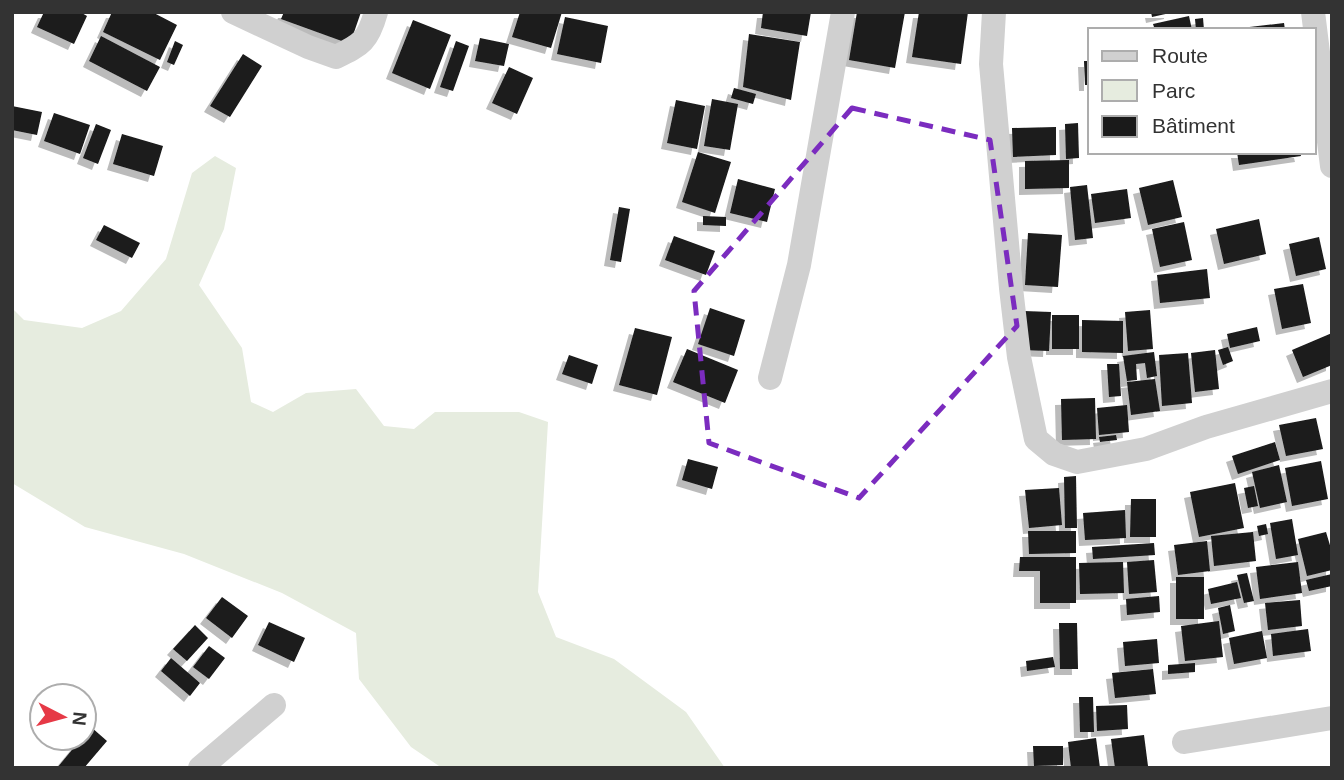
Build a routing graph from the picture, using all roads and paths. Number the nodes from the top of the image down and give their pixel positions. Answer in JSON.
{"nodes":[{"id":1,"x":233,"y":12,"type":"edge"},
{"id":2,"x":376,"y":12,"type":"edge"},
{"id":3,"x":843,"y":12,"type":"edge"},
{"id":4,"x":994,"y":12,"type":"edge"},
{"id":5,"x":1316,"y":36,"type":"edge"},
{"id":6,"x":1332,"y":166,"type":"edge"},
{"id":7,"x":770,"y":378,"type":"dead end"},
{"id":8,"x":1332,"y":391,"type":"edge"},
{"id":9,"x":274,"y":705,"type":"dead end"},
{"id":10,"x":1332,"y":718,"type":"edge"},
{"id":11,"x":1184,"y":742,"type":"dead end"},
{"id":12,"x":200,"y":768,"type":"edge"}],
"edges":[{"from":1,"to":2,"type":"street"},
{"from":3,"to":7,"type":"street"},
{"from":4,"to":8,"type":"street"},
{"from":5,"to":6,"type":"street"},
{"from":9,"to":12,"type":"street"},
{"from":10,"to":11,"type":"street"}]}
